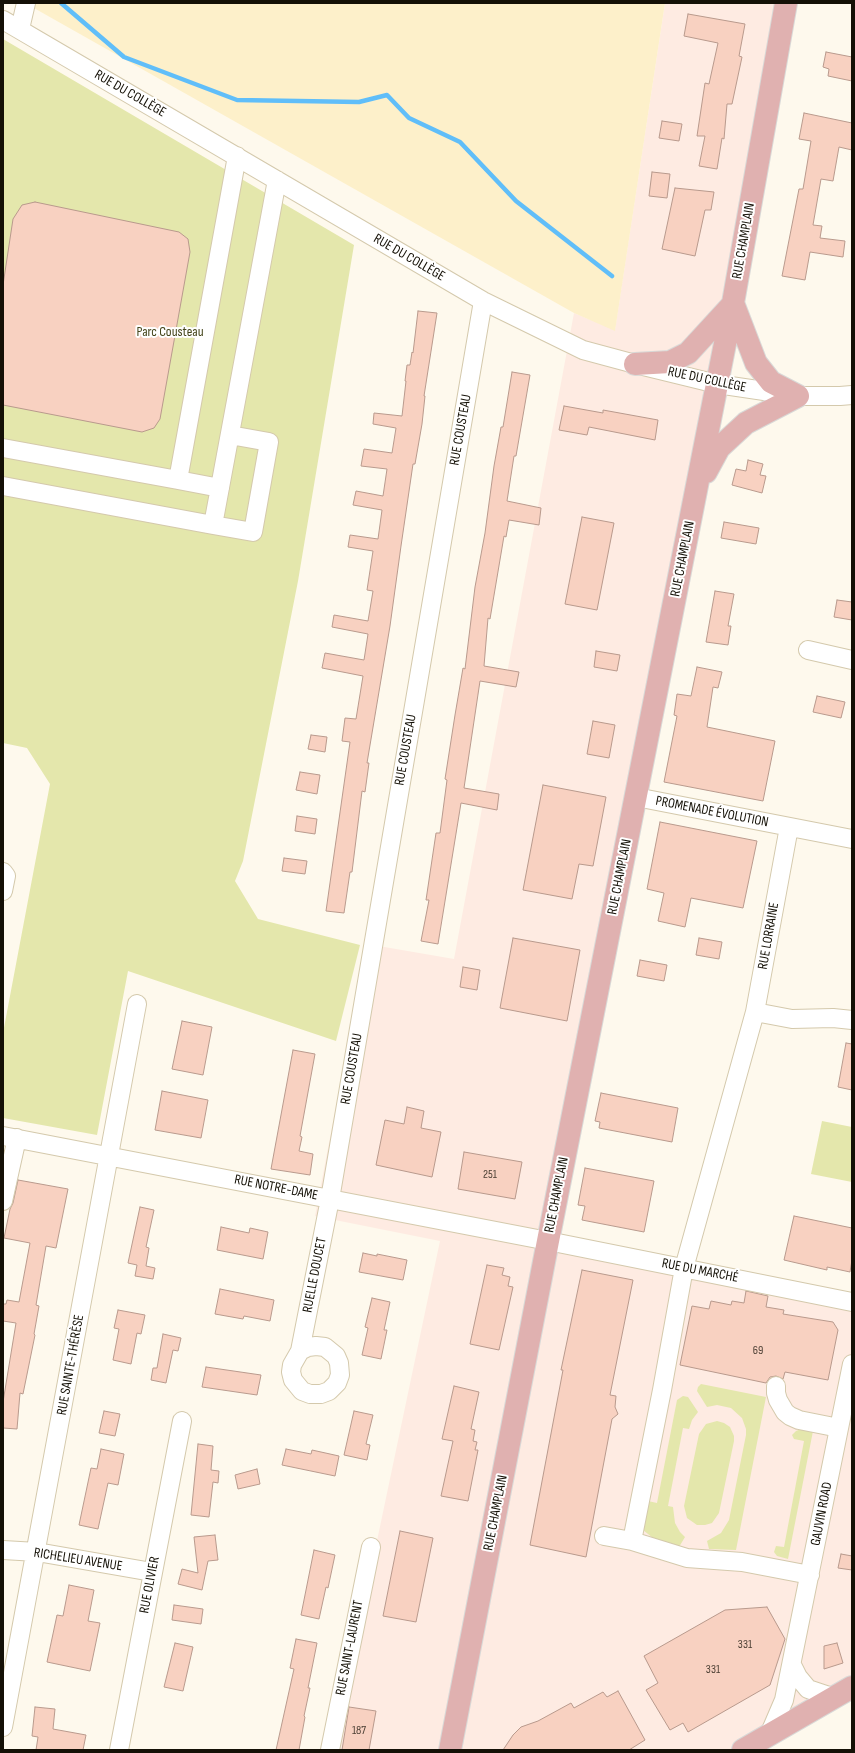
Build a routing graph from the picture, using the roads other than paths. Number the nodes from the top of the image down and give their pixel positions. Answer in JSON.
{"nodes":[{"id":1,"x":26,"y":3,"type":"edge"},
{"id":2,"x":786,"y":3,"type":"edge"},
{"id":3,"x":3,"y":20,"type":"edge"},
{"id":4,"x":20,"y":29,"type":"junction"},
{"id":5,"x":237,"y":156,"type":"junction"},
{"id":6,"x":277,"y":180,"type":"junction"},
{"id":7,"x":483,"y":301,"type":"junction"},
{"id":8,"x":733,"y":303,"type":"junction"},
{"id":9,"x":636,"y":364,"type":"junction"},
{"id":10,"x":717,"y":384,"type":"junction"},
{"id":11,"x":852,"y":394,"type":"edge"},
{"id":12,"x":798,"y":396,"type":"junction"},
{"id":13,"x":230,"y":435,"type":"junction"},
{"id":14,"x":3,"y":448,"type":"edge"},
{"id":15,"x":178,"y":480,"type":"junction"},
{"id":16,"x":3,"y":486,"type":"edge"},
{"id":17,"x":220,"y":488,"type":"junction"},
{"id":18,"x":697,"y":488,"type":"junction"},
{"id":19,"x":213,"y":525,"type":"junction"},
{"id":20,"x":808,"y":650,"type":"dead end"},
{"id":21,"x":852,"y":660,"type":"edge"},
{"id":22,"x":636,"y":797,"type":"junction"},
{"id":23,"x":788,"y":827,"type":"junction"},
{"id":24,"x":852,"y":839,"type":"edge"},
{"id":25,"x":3,"y":872,"type":"edge"},
{"id":26,"x":3,"y":891,"type":"edge"},
{"id":27,"x":137,"y":1004,"type":"dead end"},
{"id":28,"x":755,"y":1012,"type":"junction"},
{"id":29,"x":852,"y":1020,"type":"edge"},
{"id":30,"x":10,"y":1137,"type":"edge"},
{"id":31,"x":109,"y":1156,"type":"junction"},
{"id":32,"x":330,"y":1199,"type":"junction"},
{"id":33,"x":3,"y":1201,"type":"edge"},
{"id":34,"x":548,"y":1241,"type":"junction"},
{"id":35,"x":684,"y":1268,"type":"junction"},
{"id":36,"x":852,"y":1302,"type":"edge"},
{"id":37,"x":300,"y":1351,"type":"dead end"},
{"id":38,"x":852,"y":1364,"type":"edge"},
{"id":39,"x":776,"y":1386,"type":"dead end"},
{"id":40,"x":182,"y":1421,"type":"dead end"},
{"id":41,"x":839,"y":1428,"type":"junction"},
{"id":42,"x":604,"y":1536,"type":"dead end"},
{"id":43,"x":632,"y":1540,"type":"junction"},
{"id":44,"x":371,"y":1547,"type":"dead end"},
{"id":45,"x":3,"y":1550,"type":"edge"},
{"id":46,"x":37,"y":1552,"type":"junction"},
{"id":47,"x":152,"y":1572,"type":"junction"},
{"id":48,"x":810,"y":1575,"type":"junction"},
{"id":49,"x":792,"y":1665,"type":"junction"},
{"id":50,"x":843,"y":1692,"type":"edge"},
{"id":51,"x":3,"y":1727,"type":"edge"},
{"id":52,"x":769,"y":1735,"type":"junction"},
{"id":53,"x":119,"y":1750,"type":"edge"},
{"id":54,"x":330,"y":1750,"type":"edge"},
{"id":55,"x":450,"y":1750,"type":"edge"},
{"id":56,"x":742,"y":1750,"type":"edge"}],
"edges":[{"from":1,"to":4,"type":"street"},
{"from":2,"to":8,"type":"main road","name":"RUE CHAMPLAIN"},
{"from":3,"to":4,"type":"street","name":"RUE DU COLLÈGE"},
{"from":4,"to":5,"type":"street","name":"RUE DU COLLÈGE"},
{"from":5,"to":6,"type":"street","name":"RUE DU COLLÈGE"},
{"from":5,"to":15,"type":"street"},
{"from":6,"to":7,"type":"street","name":"RUE DU COLLÈGE"},
{"from":6,"to":13,"type":"street"},
{"from":7,"to":9,"type":"street","name":"RUE DU COLLÈGE"},
{"from":7,"to":32,"type":"street","name":"RUE COUSTEAU"},
{"from":8,"to":9,"type":"main road"},
{"from":8,"to":10,"type":"main road","name":"RUE CHAMPLAIN"},
{"from":8,"to":12,"type":"main road"},
{"from":9,"to":10,"type":"street","name":"RUE DU COLLÈGE"},
{"from":10,"to":12,"type":"street","name":"RUE DU COLLÈGE"},
{"from":10,"to":18,"type":"main road","name":"RUE CHAMPLAIN"},
{"from":11,"to":12,"type":"street","name":"RUE DU COLLÈGE"},
{"from":12,"to":18,"type":"main road"},
{"from":13,"to":17,"type":"street"},
{"from":13,"to":19,"type":"street"},
{"from":14,"to":15,"type":"street"},
{"from":15,"to":17,"type":"street"},
{"from":16,"to":19,"type":"street"},
{"from":17,"to":19,"type":"street"},
{"from":18,"to":22,"type":"main road","name":"RUE CHAMPLAIN"},
{"from":20,"to":21,"type":"street"},
{"from":22,"to":23,"type":"street","name":"PROMENADE ÉVOLUTION"},
{"from":22,"to":34,"type":"main road","name":"RUE CHAMPLAIN"},
{"from":23,"to":24,"type":"street"},
{"from":23,"to":28,"type":"street","name":"RUE LORRAINE"},
{"from":25,"to":26,"type":"street"},
{"from":27,"to":31,"type":"street","name":"RUE SAINTE-THÉRÈSE"},
{"from":28,"to":29,"type":"street"},
{"from":28,"to":35,"type":"street","name":"RUE LORRAINE"},
{"from":30,"to":31,"type":"street","name":"RUE NOTRE-DAME"},
{"from":30,"to":33,"type":"street"},
{"from":31,"to":32,"type":"street","name":"RUE NOTRE-DAME"},
{"from":31,"to":46,"type":"street","name":"RUE SAINTE-THÉRÈSE"},
{"from":32,"to":34,"type":"street","name":"RUE NOTRE-DAME"},
{"from":32,"to":37,"type":"street","name":"RUELLE DOUCET"},
{"from":34,"to":35,"type":"street","name":"RUE DU MARCHÉ"},
{"from":34,"to":55,"type":"main road","name":"RUE CHAMPLAIN"},
{"from":35,"to":36,"type":"street","name":"RUE DU MARCHÉ"},
{"from":35,"to":43,"type":"street","name":"RUE LORRAINE"},
{"from":38,"to":41,"type":"street","name":"GAUVIN ROAD"},
{"from":39,"to":41,"type":"street"},
{"from":40,"to":47,"type":"street","name":"RUE OLIVIER"},
{"from":41,"to":48,"type":"street","name":"GAUVIN ROAD"},
{"from":42,"to":43,"type":"street"},
{"from":43,"to":48,"type":"street"},
{"from":44,"to":54,"type":"street","name":"RUE SAINT-LAURENT"},
{"from":45,"to":46,"type":"street","name":"RICHELIEU AVENUE"},
{"from":46,"to":47,"type":"street","name":"RICHELIEU AVENUE"},
{"from":46,"to":51,"type":"street","name":"RUE SAINTE-THÉRÈSE"},
{"from":47,"to":53,"type":"street","name":"RUE OLIVIER"},
{"from":48,"to":49,"type":"street","name":"GAUVIN ROAD"},
{"from":49,"to":50,"type":"street"},
{"from":49,"to":52,"type":"street","name":"GAUVIN ROAD"},
{"from":50,"to":52,"type":"main road"},
{"from":52,"to":56,"type":"main road"}]}
